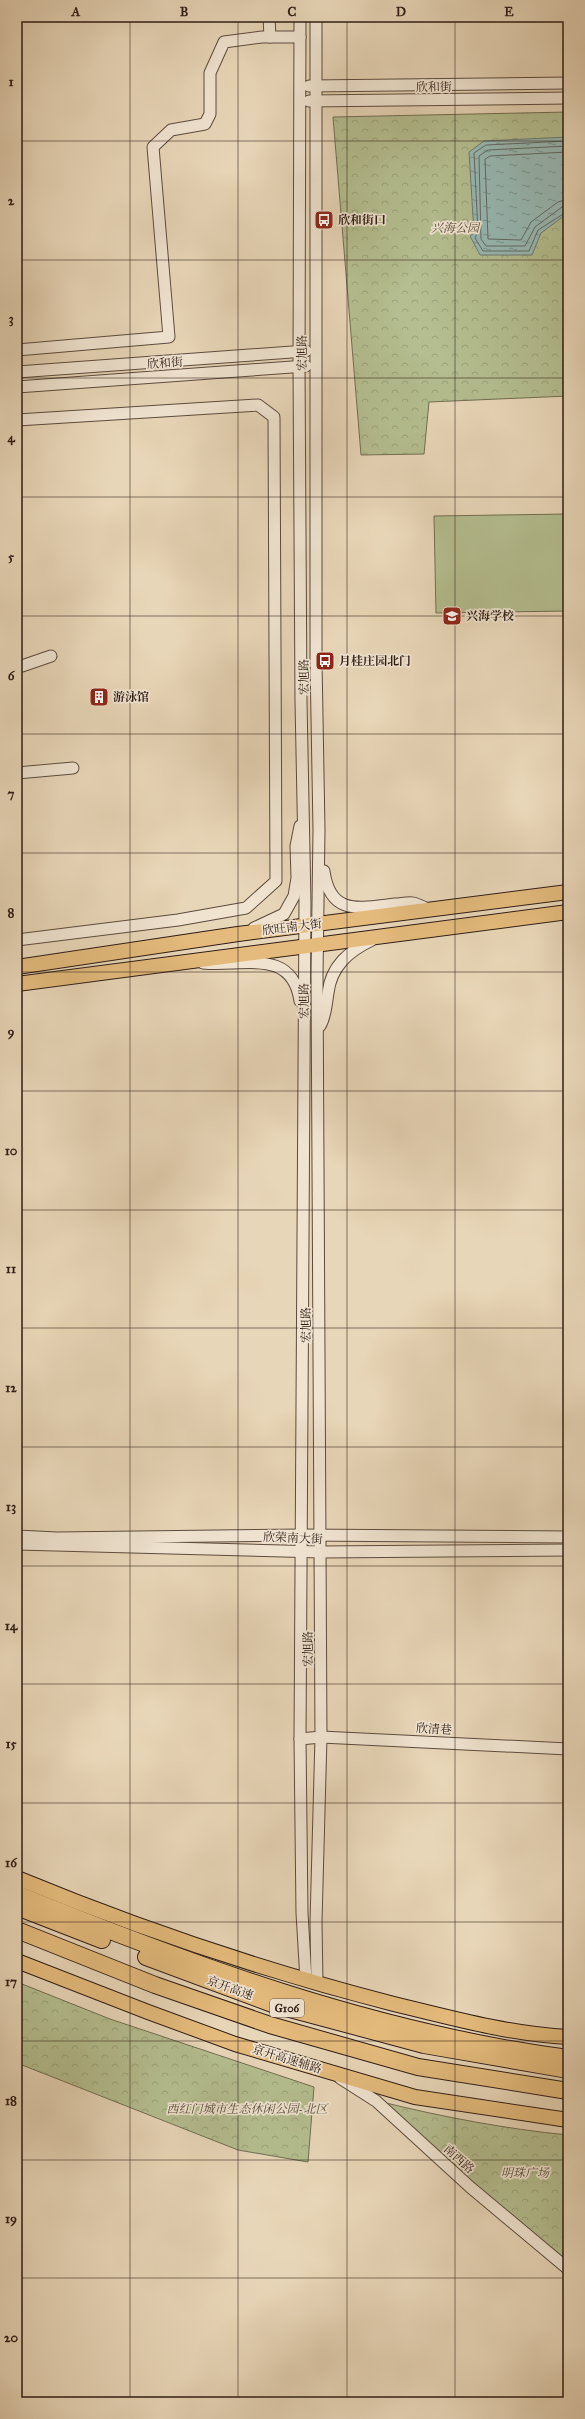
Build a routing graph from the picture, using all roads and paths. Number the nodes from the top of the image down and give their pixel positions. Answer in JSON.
{"nodes":[{"id":1,"x":269,"y":17,"type":"edge"},
{"id":2,"x":300,"y":17,"type":"edge"},
{"id":3,"x":316,"y":17,"type":"edge"},
{"id":4,"x":270,"y":37,"type":"junction"},
{"id":5,"x":300,"y":37,"type":"junction"},
{"id":6,"x":568,"y":83,"type":"edge"},
{"id":7,"x":300,"y":86,"type":"junction"},
{"id":8,"x":316,"y":86,"type":"junction"},
{"id":9,"x":568,"y":98,"type":"edge"},
{"id":10,"x":299,"y":101,"type":"junction"},
{"id":11,"x":315,"y":101,"type":"junction"},
{"id":12,"x":17,"y":350,"type":"edge"},
{"id":13,"x":315,"y":350,"type":"junction"},
{"id":14,"x":299,"y":351,"type":"junction"},
{"id":15,"x":191,"y":357,"type":"junction"},
{"id":16,"x":299,"y":366,"type":"junction"},
{"id":17,"x":316,"y":366,"type":"junction"},
{"id":18,"x":17,"y":372,"type":"edge"},
{"id":19,"x":192,"y":374,"type":"junction"},
{"id":20,"x":17,"y":387,"type":"edge"},
{"id":21,"x":17,"y":420,"type":"edge"},
{"id":22,"x":51,"y":656,"type":"dead end"},
{"id":23,"x":17,"y":664,"type":"edge"},
{"id":24,"x":73,"y":768,"type":"dead end"},
{"id":25,"x":17,"y":773,"type":"edge"},
{"id":26,"x":304,"y":810,"type":"junction"},
{"id":27,"x":319,"y":830,"type":"junction"},
{"id":28,"x":568,"y":892,"type":"edge"},
{"id":29,"x":428,"y":909,"type":"junction"},
{"id":30,"x":568,"y":912,"type":"edge"},
{"id":31,"x":311,"y":925,"type":"junction"},
{"id":32,"x":238,"y":934,"type":"junction"},
{"id":33,"x":374,"y":939,"type":"junction"},
{"id":34,"x":17,"y":940,"type":"edge"},
{"id":35,"x":311,"y":946,"type":"junction"},
{"id":36,"x":183,"y":961,"type":"junction"},
{"id":37,"x":17,"y":967,"type":"edge"},
{"id":38,"x":17,"y":984,"type":"edge"},
{"id":39,"x":305,"y":1029,"type":"junction"},
{"id":40,"x":317,"y":1032,"type":"junction"},
{"id":41,"x":302,"y":1535,"type":"junction"},
{"id":42,"x":17,"y":1536,"type":"edge"},
{"id":43,"x":321,"y":1536,"type":"junction"},
{"id":44,"x":568,"y":1537,"type":"edge"},
{"id":45,"x":17,"y":1544,"type":"edge"},
{"id":46,"x":568,"y":1550,"type":"edge"},
{"id":47,"x":302,"y":1551,"type":"junction"},
{"id":48,"x":321,"y":1552,"type":"junction"},
{"id":49,"x":322,"y":1737,"type":"junction"},
{"id":50,"x":300,"y":1739,"type":"junction"},
{"id":51,"x":568,"y":1749,"type":"edge"},
{"id":52,"x":17,"y":1878,"type":"edge"},
{"id":53,"x":17,"y":1894,"type":"edge"},
{"id":54,"x":17,"y":1907,"type":"edge"},
{"id":55,"x":17,"y":1930,"type":"edge"},
{"id":56,"x":17,"y":1961,"type":"edge"},
{"id":57,"x":311,"y":1982,"type":"junction"},
{"id":58,"x":568,"y":2038,"type":"edge"},
{"id":59,"x":568,"y":2058,"type":"edge"},
{"id":60,"x":568,"y":2070,"type":"edge"},
{"id":61,"x":330,"y":2072,"type":"junction"},
{"id":62,"x":568,"y":2091,"type":"edge"},
{"id":63,"x":568,"y":2120,"type":"edge"},
{"id":64,"x":568,"y":2269,"type":"edge"}],
"edges":[{"from":1,"to":4,"type":"street"},
{"from":2,"to":5,"type":"street","name":"宏旭路"},
{"from":3,"to":8,"type":"street","name":"宏旭路"},
{"from":4,"to":5,"type":"street"},
{"from":4,"to":12,"type":"street"},
{"from":5,"to":7,"type":"street","name":"宏旭路"},
{"from":6,"to":8,"type":"street","name":"欣和街"},
{"from":7,"to":8,"type":"street","name":"欣和街"},
{"from":7,"to":10,"type":"street","name":"宏旭路"},
{"from":8,"to":11,"type":"street","name":"宏旭路"},
{"from":9,"to":11,"type":"street","name":"欣和街"},
{"from":10,"to":11,"type":"street","name":"欣和街"},
{"from":10,"to":14,"type":"street","name":"宏旭路"},
{"from":11,"to":13,"type":"street","name":"宏旭路"},
{"from":13,"to":14,"type":"street","name":"欣和街"},
{"from":13,"to":17,"type":"street","name":"宏旭路"},
{"from":14,"to":15,"type":"street","name":"欣和街"},
{"from":14,"to":16,"type":"street","name":"宏旭路"},
{"from":15,"to":18,"type":"street","name":"欣和街"},
{"from":15,"to":19,"type":"street"},
{"from":16,"to":17,"type":"street","name":"欣和街"},
{"from":16,"to":19,"type":"street","name":"欣和街"},
{"from":16,"to":26,"type":"street","name":"宏旭路"},
{"from":17,"to":27,"type":"street","name":"宏旭路"},
{"from":19,"to":20,"type":"street","name":"欣和街"},
{"from":21,"to":34,"type":"street"},
{"from":22,"to":23,"type":"street"},
{"from":24,"to":25,"type":"street"},
{"from":26,"to":31,"type":"street","name":"宏旭路"},
{"from":26,"to":32,"type":"street"},
{"from":27,"to":29,"type":"street"},
{"from":27,"to":31,"type":"street","name":"宏旭路"},
{"from":28,"to":29,"type":"main road","name":"欣旺南大街"},
{"from":29,"to":31,"type":"main road","name":"欣旺南大街"},
{"from":30,"to":33,"type":"main road","name":"欣旺南大街"},
{"from":31,"to":32,"type":"main road","name":"欣旺南大街"},
{"from":31,"to":35,"type":"street","name":"宏旭路"},
{"from":32,"to":37,"type":"main road","name":"欣旺南大街"},
{"from":33,"to":35,"type":"main road","name":"欣旺南大街"},
{"from":33,"to":40,"type":"street"},
{"from":35,"to":36,"type":"main road","name":"欣旺南大街"},
{"from":35,"to":39,"type":"street","name":"宏旭路"},
{"from":35,"to":40,"type":"street","name":"宏旭路"},
{"from":36,"to":38,"type":"main road","name":"欣旺南大街"},
{"from":36,"to":39,"type":"street"},
{"from":39,"to":41,"type":"street","name":"宏旭路"},
{"from":40,"to":43,"type":"street","name":"宏旭路"},
{"from":41,"to":42,"type":"street","name":"欣荣南大街"},
{"from":41,"to":43,"type":"street","name":"欣荣南大街"},
{"from":41,"to":47,"type":"street","name":"宏旭路"},
{"from":43,"to":44,"type":"street","name":"欣荣南大街"},
{"from":43,"to":48,"type":"street","name":"宏旭路"},
{"from":45,"to":47,"type":"street","name":"欣荣南大街"},
{"from":46,"to":48,"type":"street","name":"欣荣南大街"},
{"from":47,"to":48,"type":"street","name":"欣荣南大街"},
{"from":47,"to":50,"type":"street","name":"宏旭路"},
{"from":48,"to":49,"type":"street","name":"宏旭路"},
{"from":49,"to":50,"type":"street","name":"欣清巷"},
{"from":49,"to":51,"type":"street","name":"欣清巷"},
{"from":49,"to":57,"type":"street","name":"宏旭路"},
{"from":50,"to":57,"type":"street","name":"宏旭路"},
{"from":52,"to":57,"type":"main road"},
{"from":53,"to":59,"type":"highway"},
{"from":54,"to":60,"type":"highway","name":"京开高速","number":"G106"},
{"from":55,"to":62,"type":"highway","name":"京开高速","number":"G106"},
{"from":56,"to":61,"type":"main road","name":"京开高速辅路"},
{"from":57,"to":58,"type":"main road"},
{"from":61,"to":63,"type":"main road","name":"京开高速辅路"},
{"from":61,"to":64,"type":"street","name":"南西路"}]}
